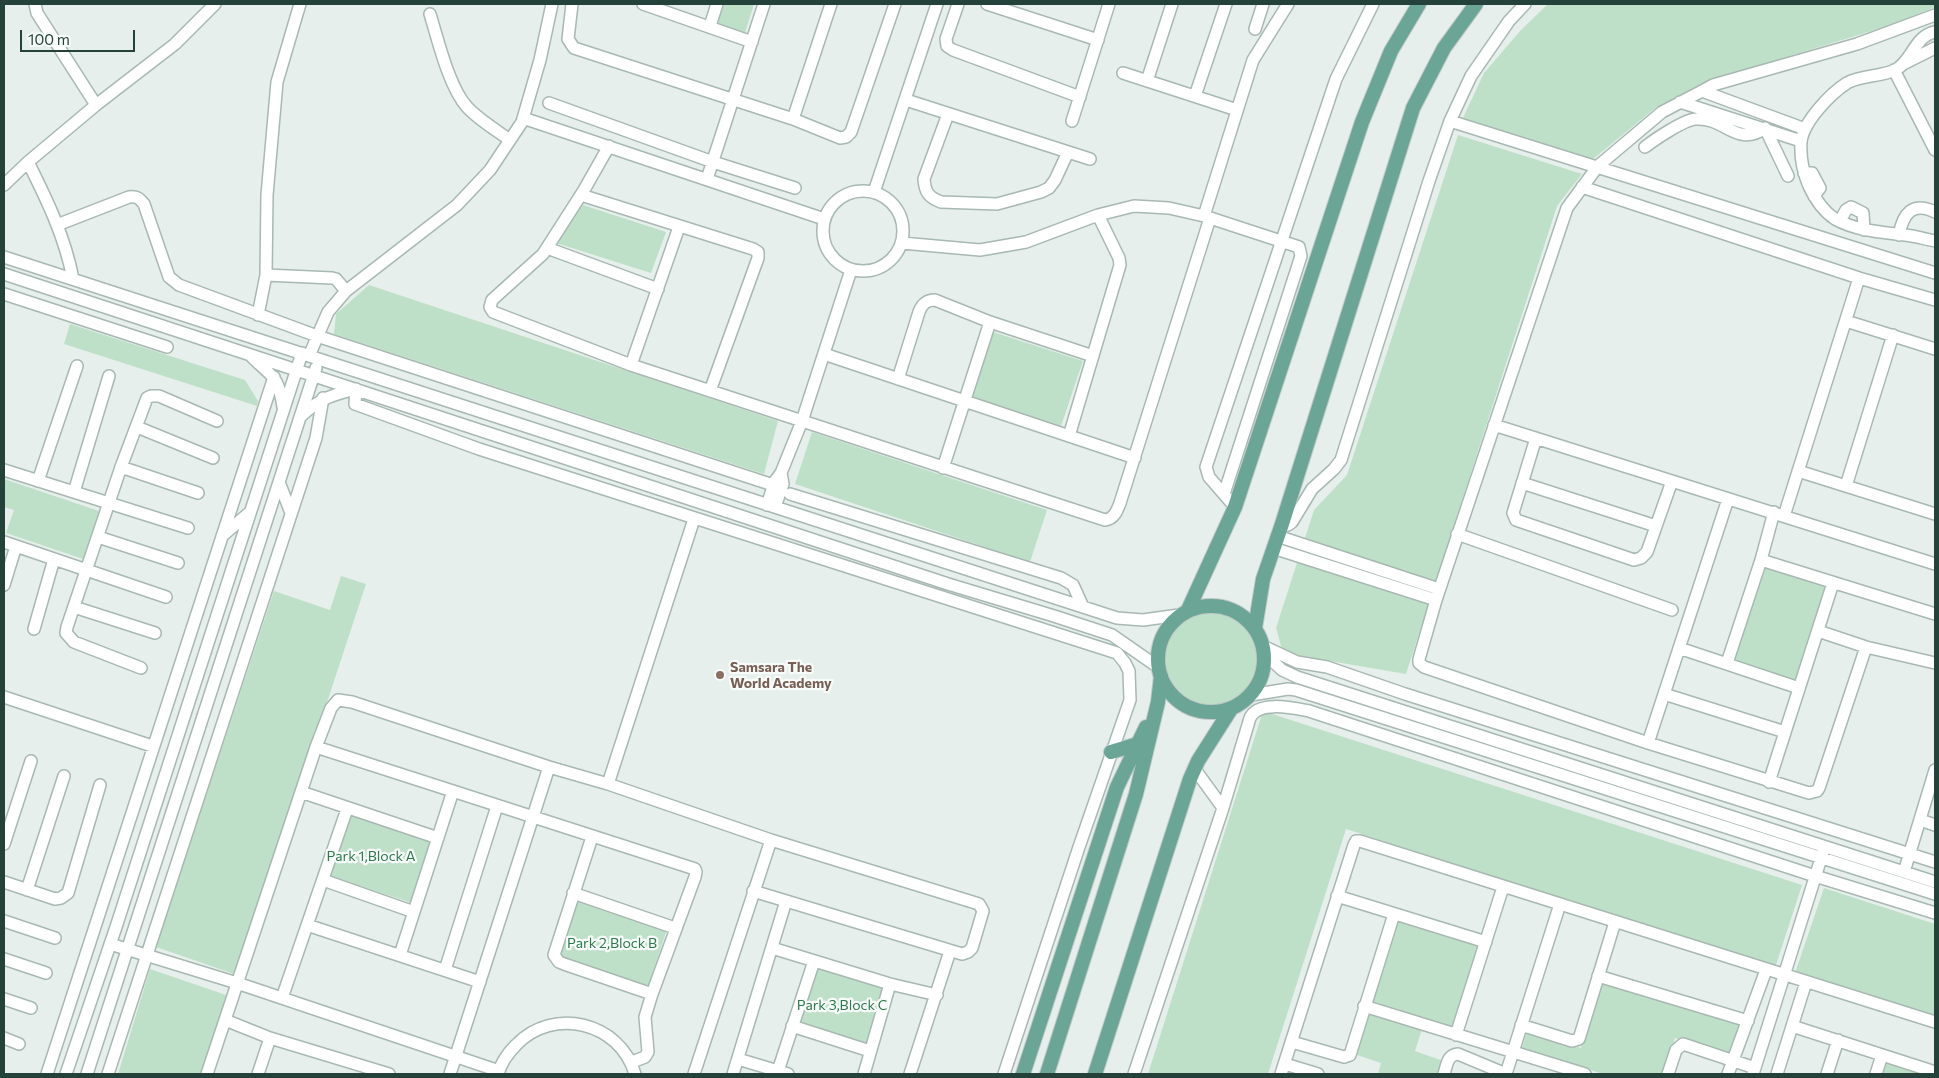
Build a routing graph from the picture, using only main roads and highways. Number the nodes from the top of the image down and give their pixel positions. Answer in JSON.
{"nodes":[{"id":1,"x":1419,"y":4,"type":"edge"},
{"id":2,"x":1476,"y":4,"type":"edge"},
{"id":3,"x":1184,"y":613,"type":"junction"},
{"id":4,"x":1255,"y":628,"type":"junction"},
{"id":5,"x":1160,"y":671,"type":"junction"},
{"id":6,"x":1158,"y":702,"type":"junction"},
{"id":7,"x":1231,"y":709,"type":"junction"},
{"id":8,"x":1138,"y":744,"type":"junction"},
{"id":9,"x":1111,"y":752,"type":"road end"},
{"id":10,"x":1023,"y":1074,"type":"edge"},
{"id":11,"x":1048,"y":1074,"type":"edge"},
{"id":12,"x":1095,"y":1074,"type":"edge"}],
"edges":[{"from":1,"to":3,"type":"main road"},
{"from":2,"to":4,"type":"main road"},
{"from":3,"to":4,"type":"main road"},
{"from":3,"to":5,"type":"main road"},
{"from":4,"to":7,"type":"main road"},
{"from":5,"to":6,"type":"main road"},
{"from":5,"to":7,"type":"main road"},
{"from":6,"to":8,"type":"main road"},
{"from":6,"to":11,"type":"main road"},
{"from":7,"to":12,"type":"main road"},
{"from":8,"to":9,"type":"main road"},
{"from":8,"to":10,"type":"main road"}]}
